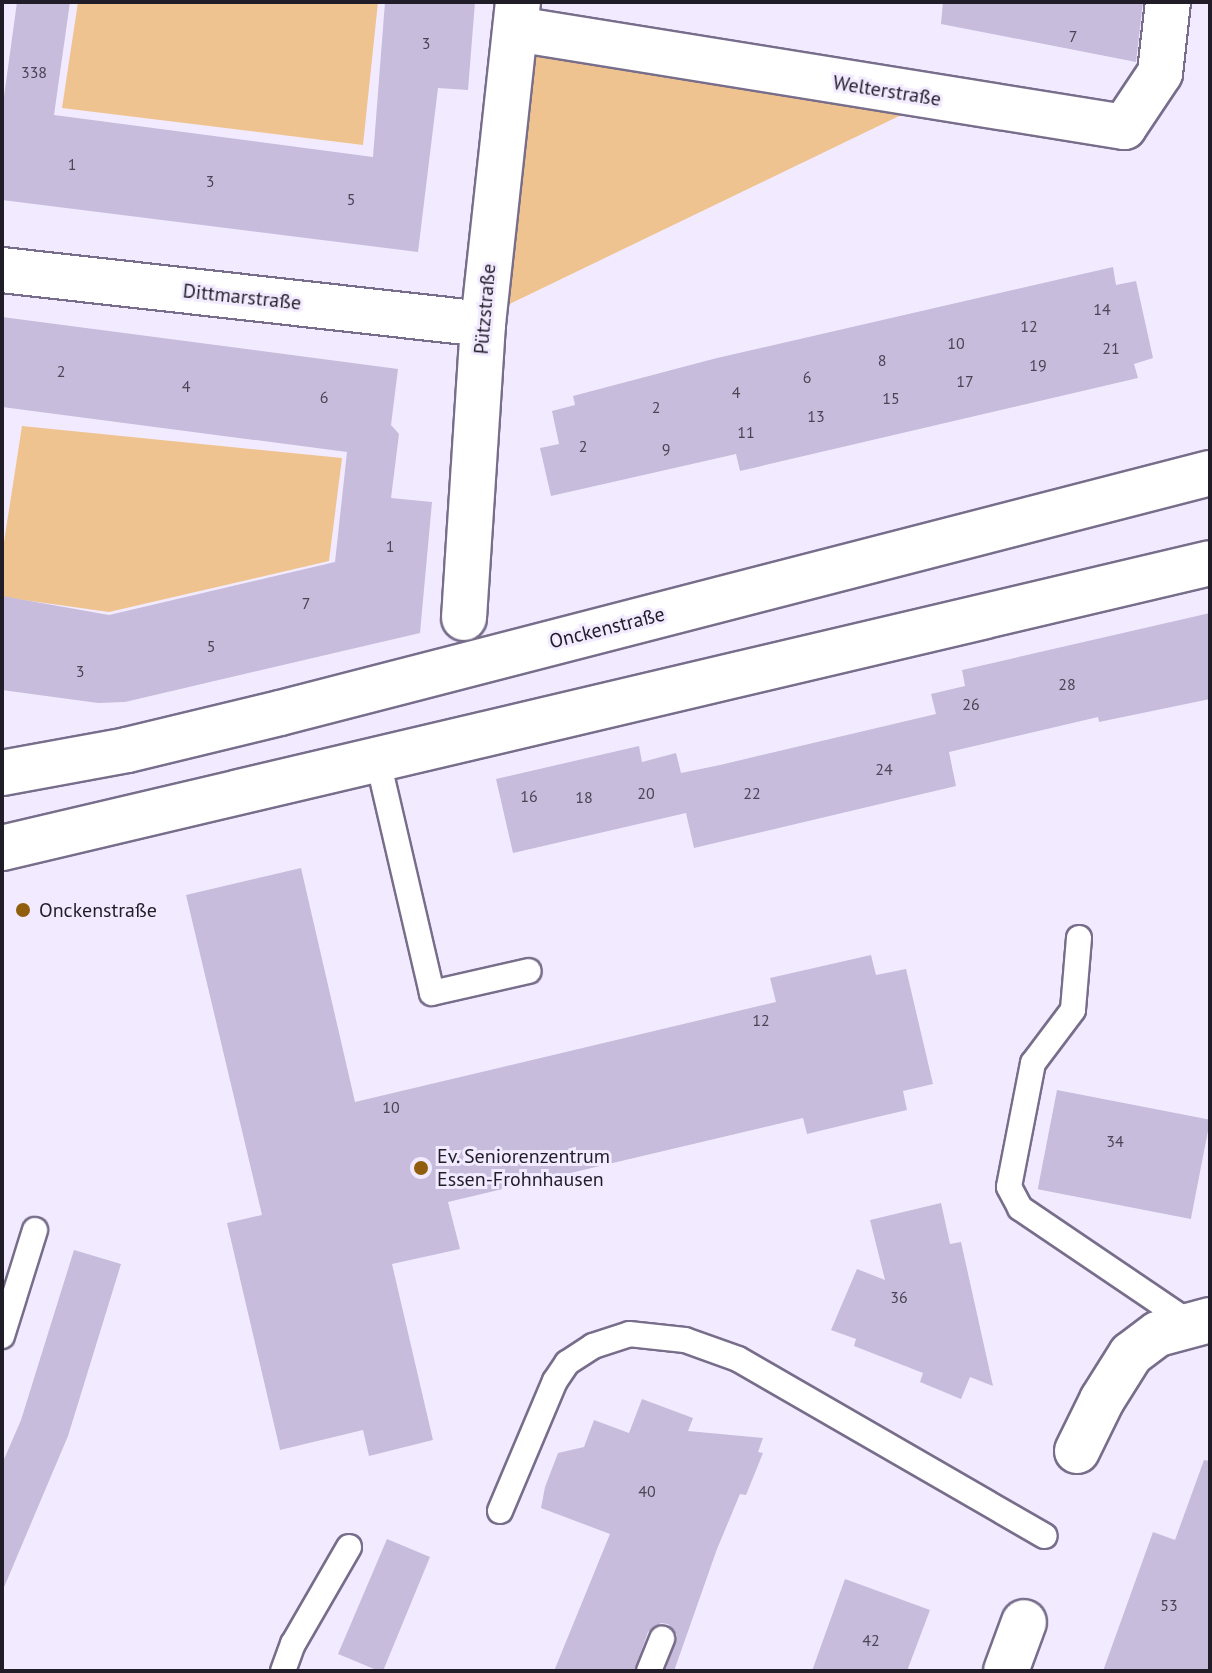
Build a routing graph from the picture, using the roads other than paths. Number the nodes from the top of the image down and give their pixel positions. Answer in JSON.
{"nodes":[{"id":1,"x":1168,"y":2,"type":"edge"},
{"id":2,"x":517,"y":16,"type":"edge"},
{"id":3,"x":2,"y":270,"type":"edge"},
{"id":4,"x":483,"y":324,"type":"junction"},
{"id":5,"x":1210,"y":473,"type":"edge"},
{"id":6,"x":1210,"y":563,"type":"edge"},
{"id":7,"x":464,"y":618,"type":"dead end"},
{"id":8,"x":378,"y":761,"type":"junction"},
{"id":9,"x":2,"y":773,"type":"edge"},
{"id":10,"x":2,"y":848,"type":"edge"},
{"id":11,"x":1079,"y":938,"type":"dead end"},
{"id":12,"x":529,"y":971,"type":"dead end"},
{"id":13,"x":35,"y":1230,"type":"dead end"},
{"id":14,"x":1200,"y":1322,"type":"edge"},
{"id":15,"x":2,"y":1336,"type":"edge"},
{"id":16,"x":1077,"y":1451,"type":"dead end"},
{"id":17,"x":500,"y":1511,"type":"dead end"},
{"id":18,"x":1044,"y":1536,"type":"dead end"},
{"id":19,"x":349,"y":1547,"type":"dead end"},
{"id":20,"x":1024,"y":1622,"type":"dead end"},
{"id":21,"x":662,"y":1638,"type":"dead end"},
{"id":22,"x":283,"y":1671,"type":"edge"},
{"id":23,"x":649,"y":1671,"type":"edge"},
{"id":24,"x":1006,"y":1671,"type":"edge"}],
"edges":[{"from":1,"to":2,"type":"main road","name":"Welterstraße"},
{"from":2,"to":4,"type":"main road","name":"Pützstraße"},
{"from":3,"to":4,"type":"main road","name":"Dittmarstraße"},
{"from":4,"to":7,"type":"main road","name":"Pützstraße"},
{"from":5,"to":9,"type":"main road","name":"Onckenstraße"},
{"from":6,"to":8,"type":"main road"},
{"from":8,"to":10,"type":"main road"},
{"from":8,"to":12,"type":"lane"},
{"from":11,"to":14,"type":"lane"},
{"from":13,"to":15,"type":"lane"},
{"from":14,"to":16,"type":"main road"},
{"from":17,"to":18,"type":"lane"},
{"from":19,"to":22,"type":"lane"},
{"from":20,"to":24,"type":"main road"},
{"from":21,"to":23,"type":"lane"}]}
